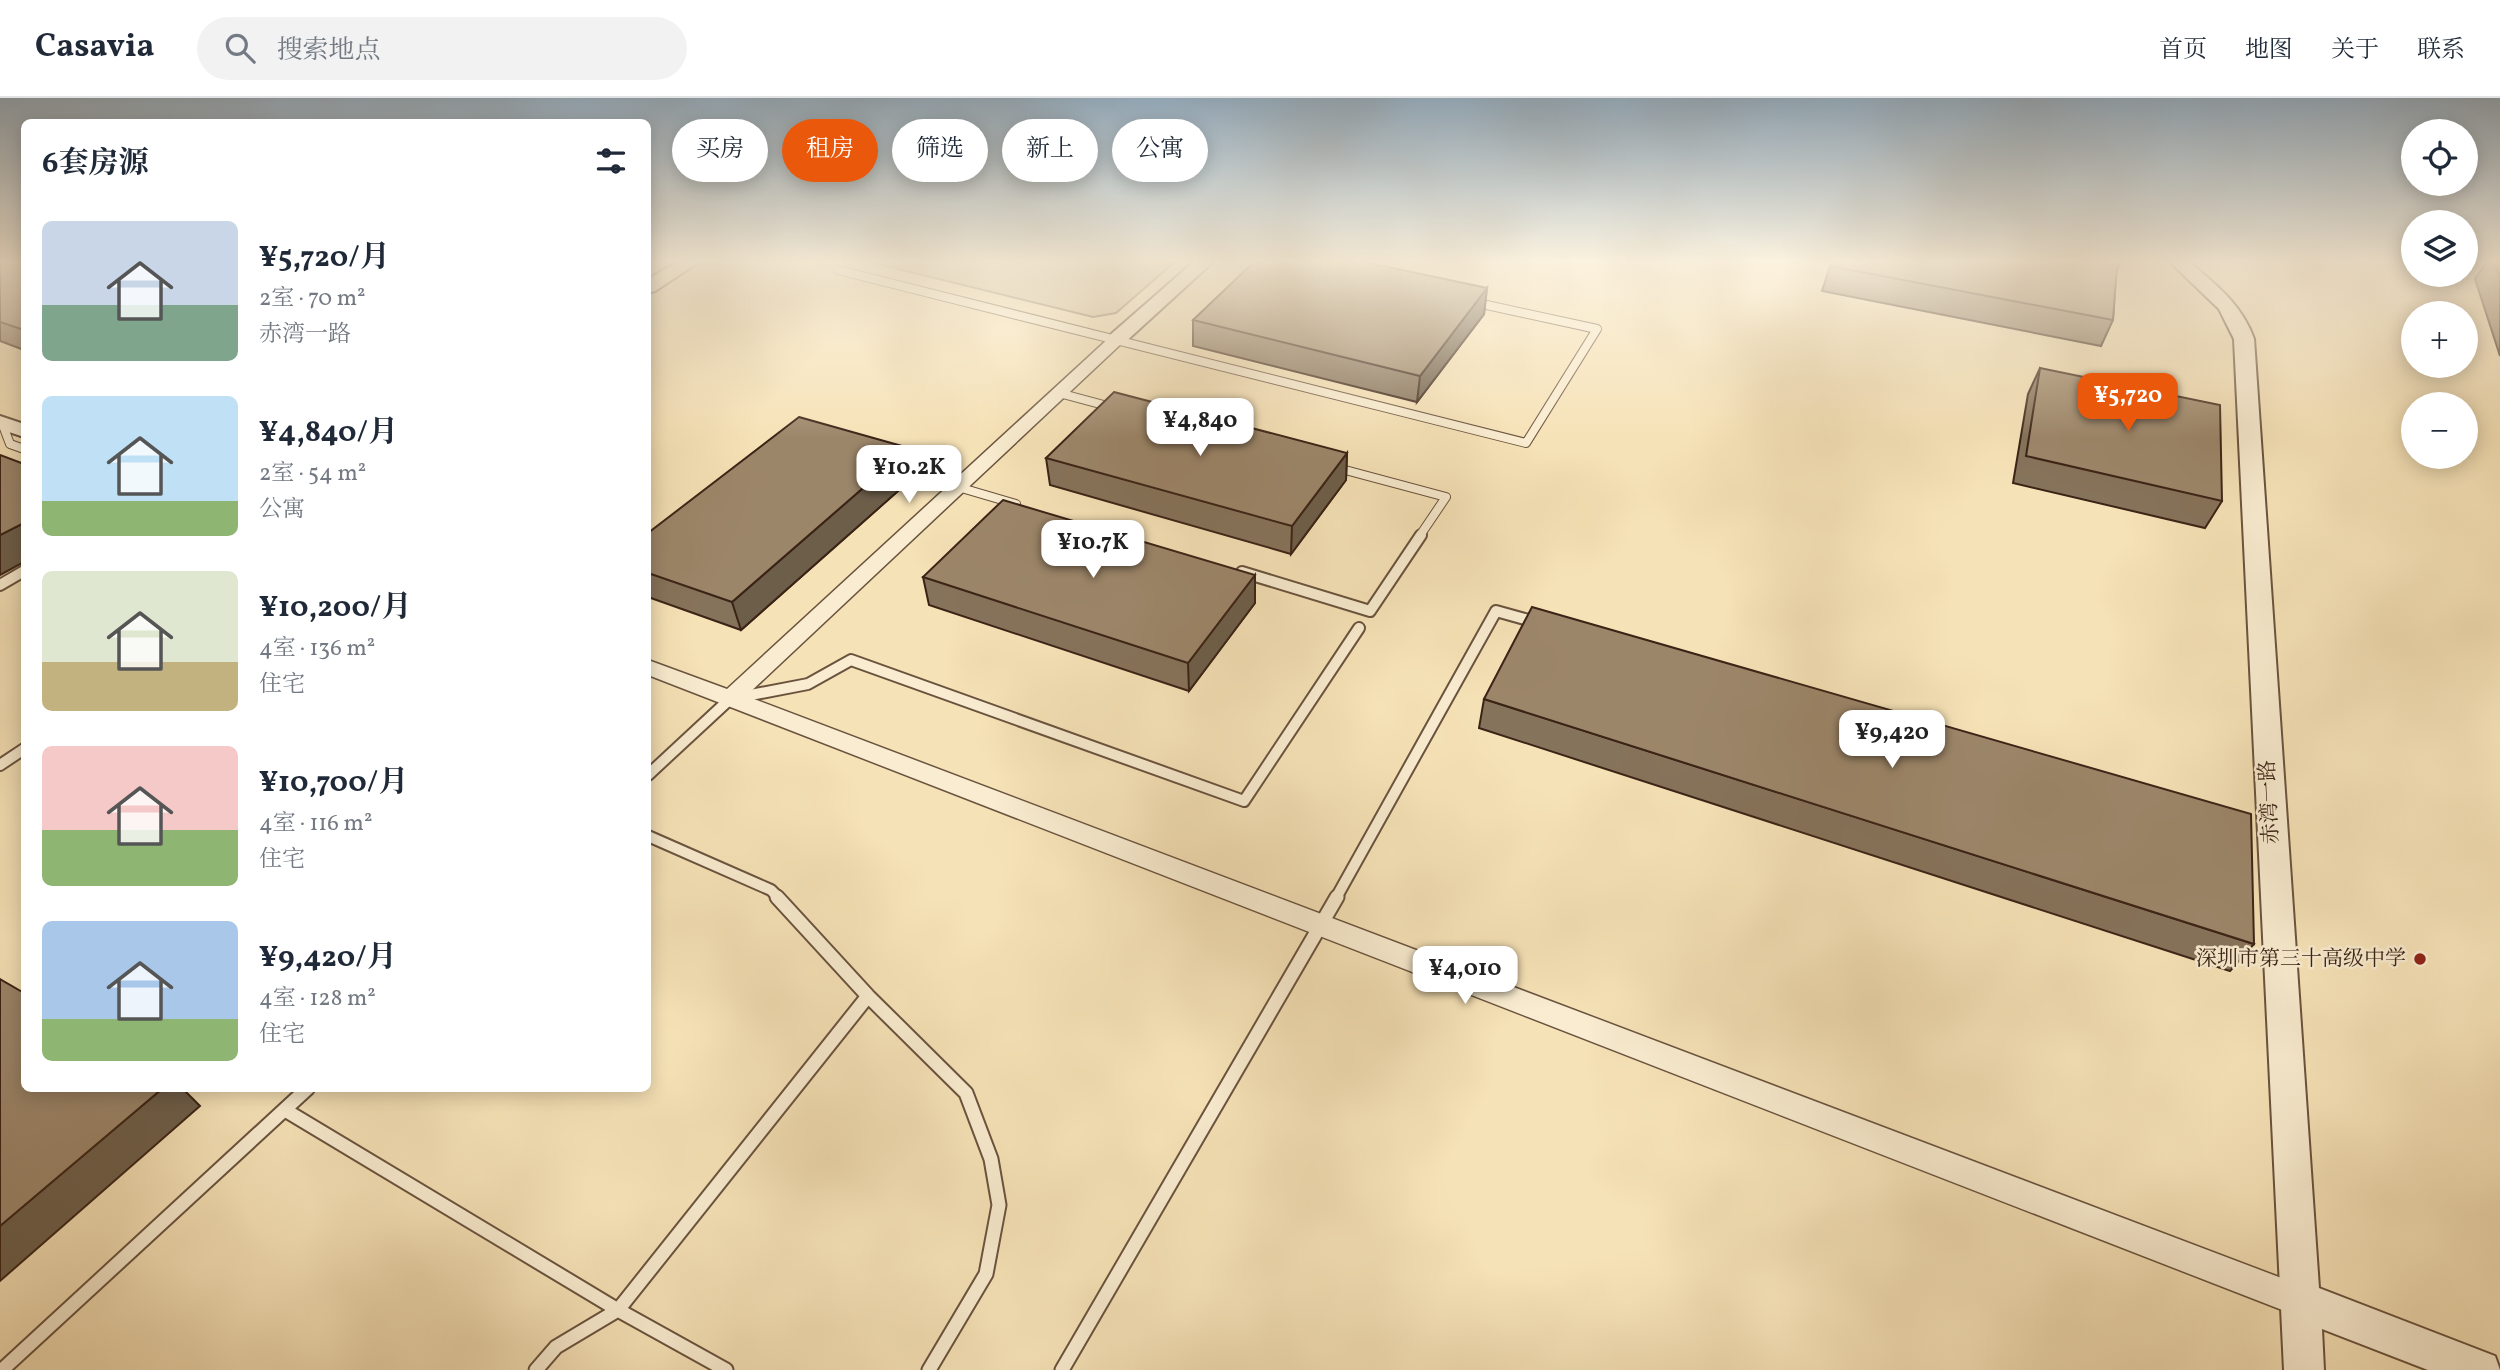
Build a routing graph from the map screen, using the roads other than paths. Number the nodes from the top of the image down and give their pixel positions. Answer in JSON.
{"nodes":[{"id":1,"x":1034,"y":319,"type":"edge"},
{"id":2,"x":1139,"y":319,"type":"edge"},
{"id":3,"x":1553,"y":319,"type":"edge"},
{"id":4,"x":2236,"y":319,"type":"edge"},
{"id":5,"x":1116,"y":340,"type":"junction"},
{"id":6,"x":1059,"y":393,"type":"junction"},
{"id":7,"x":1126,"y":411,"type":"edge"},
{"id":8,"x":21,"y":413,"type":"edge"},
{"id":9,"x":1,"y":423,"type":"edge"},
{"id":10,"x":21,"y":424,"type":"edge"},
{"id":11,"x":21,"y":430,"type":"edge"},
{"id":12,"x":21,"y":448,"type":"edge"},
{"id":13,"x":1326,"y":465,"type":"edge"},
{"id":14,"x":958,"y":487,"type":"junction"},
{"id":15,"x":1024,"y":507,"type":"edge"},
{"id":16,"x":1237,"y":571,"type":"edge"},
{"id":17,"x":21,"y":573,"type":"edge"},
{"id":18,"x":0,"y":585,"type":"edge"},
{"id":19,"x":1549,"y":626,"type":"edge"},
{"id":20,"x":1359,"y":628,"type":"dead end"},
{"id":21,"x":651,"y":668,"type":"edge"},
{"id":22,"x":730,"y":699,"type":"junction"},
{"id":23,"x":21,"y":751,"type":"edge"},
{"id":24,"x":0,"y":765,"type":"edge"},
{"id":25,"x":651,"y":772,"type":"edge"},
{"id":26,"x":651,"y":837,"type":"edge"},
{"id":27,"x":1321,"y":925,"type":"junction"},
{"id":28,"x":868,"y":996,"type":"junction"},
{"id":29,"x":304,"y":1092,"type":"edge"},
{"id":30,"x":285,"y":1110,"type":"junction"},
{"id":31,"x":2301,"y":1301,"type":"junction"},
{"id":32,"x":618,"y":1310,"type":"junction"},
{"id":33,"x":2,"y":1370,"type":"edge"},
{"id":34,"x":536,"y":1370,"type":"edge"},
{"id":35,"x":726,"y":1370,"type":"edge"},
{"id":36,"x":929,"y":1370,"type":"edge"},
{"id":37,"x":1062,"y":1370,"type":"edge"},
{"id":38,"x":2304,"y":1370,"type":"edge"},
{"id":39,"x":2481,"y":1370,"type":"edge"}],
"edges":[{"from":1,"to":5,"type":"lane"},
{"from":2,"to":5,"type":"street"},
{"from":3,"to":5,"type":"lane"},
{"from":4,"to":31,"type":"street","name":"赤湾一路"},
{"from":5,"to":6,"type":"street"},
{"from":6,"to":7,"type":"lane"},
{"from":6,"to":14,"type":"street"},
{"from":8,"to":9,"type":"street"},
{"from":9,"to":10,"type":"lane"},
{"from":9,"to":11,"type":"street"},
{"from":9,"to":12,"type":"lane"},
{"from":13,"to":16,"type":"lane"},
{"from":14,"to":15,"type":"lane"},
{"from":14,"to":22,"type":"street"},
{"from":17,"to":18,"type":"lane"},
{"from":19,"to":27,"type":"lane"},
{"from":20,"to":22,"type":"lane"},
{"from":21,"to":22,"type":"street"},
{"from":22,"to":25,"type":"lane"},
{"from":22,"to":27,"type":"street"},
{"from":23,"to":24,"type":"lane"},
{"from":26,"to":28,"type":"lane"},
{"from":27,"to":31,"type":"street"},
{"from":27,"to":37,"type":"lane"},
{"from":28,"to":32,"type":"lane"},
{"from":28,"to":36,"type":"lane"},
{"from":29,"to":30,"type":"lane"},
{"from":30,"to":32,"type":"lane"},
{"from":30,"to":33,"type":"lane"},
{"from":31,"to":38,"type":"street","name":"赤湾一路"},
{"from":31,"to":39,"type":"street"},
{"from":32,"to":34,"type":"lane"},
{"from":32,"to":35,"type":"lane"}]}
